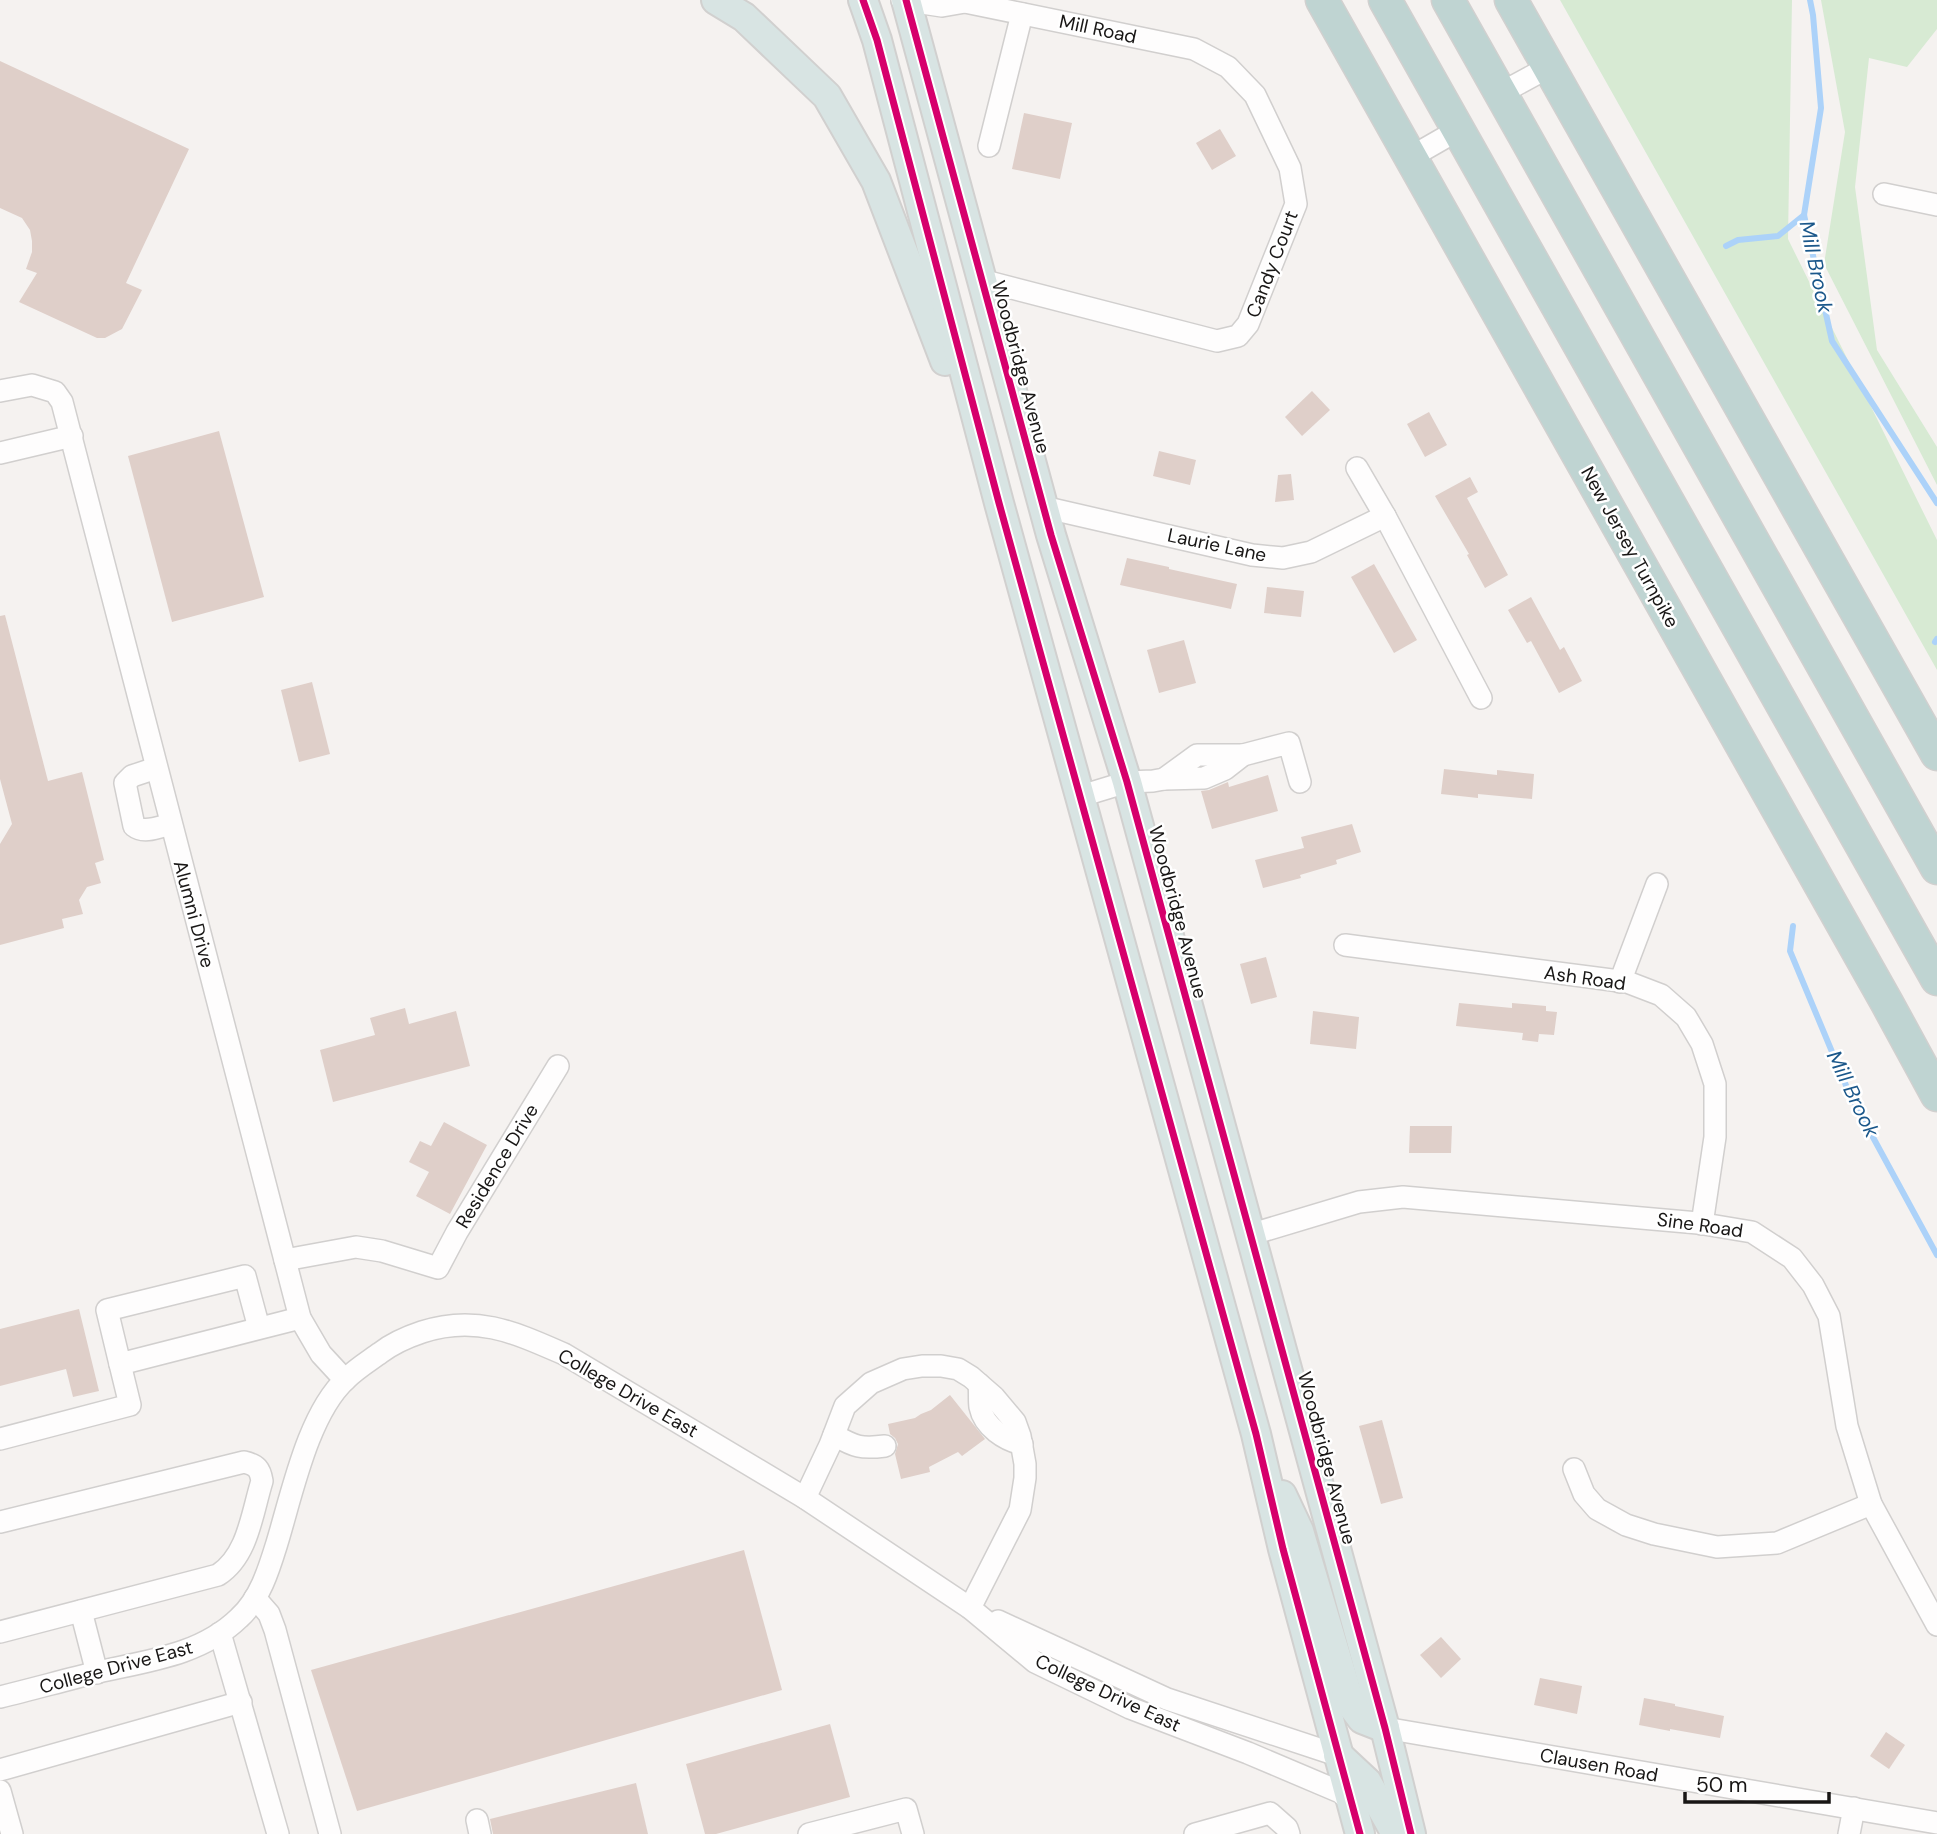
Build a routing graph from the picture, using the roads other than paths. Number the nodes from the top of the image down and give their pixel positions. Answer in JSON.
{"nodes":[{"id":1,"x":716,"y":0,"type":"edge"},
{"id":2,"x":863,"y":0,"type":"edge"},
{"id":3,"x":905,"y":0,"type":"edge"},
{"id":4,"x":1322,"y":0,"type":"edge"},
{"id":5,"x":1385,"y":0,"type":"edge"},
{"id":6,"x":1448,"y":0,"type":"edge"},
{"id":7,"x":1511,"y":0,"type":"edge"},
{"id":8,"x":963,"y":1,"type":"edge"},
{"id":9,"x":996,"y":4,"type":"edge"},
{"id":10,"x":1022,"y":14,"type":"junction"},
{"id":11,"x":1228,"y":67,"type":"joint"},
{"id":12,"x":1549,"y":67,"type":"junction"},
{"id":13,"x":1501,"y":93,"type":"junction"},
{"id":14,"x":1458,"y":130,"type":"junction"},
{"id":15,"x":989,"y":146,"type":"dead end"},
{"id":16,"x":1410,"y":157,"type":"junction"},
{"id":17,"x":1884,"y":194,"type":"dead end"},
{"id":18,"x":1937,"y":205,"type":"edge"},
{"id":19,"x":981,"y":280,"type":"junction"},
{"id":20,"x":0,"y":391,"type":"edge"},
{"id":21,"x":72,"y":436,"type":"junction"},
{"id":22,"x":0,"y":453,"type":"edge"},
{"id":23,"x":1357,"y":468,"type":"dead end"},
{"id":24,"x":999,"y":503,"type":"junction"},
{"id":25,"x":1043,"y":507,"type":"junction"},
{"id":26,"x":1385,"y":516,"type":"junction"},
{"id":27,"x":1481,"y":698,"type":"dead end"},
{"id":28,"x":1937,"y":754,"type":"edge"},
{"id":29,"x":156,"y":768,"type":"junction"},
{"id":30,"x":1127,"y":782,"type":"junction"},
{"id":31,"x":1300,"y":782,"type":"dead end"},
{"id":32,"x":1081,"y":796,"type":"junction"},
{"id":33,"x":170,"y":824,"type":"junction"},
{"id":34,"x":1937,"y":868,"type":"edge"},
{"id":35,"x":1657,"y":884,"type":"dead end"},
{"id":36,"x":1345,"y":945,"type":"dead end"},
{"id":37,"x":1937,"y":979,"type":"edge"},
{"id":38,"x":1620,"y":982,"type":"junction"},
{"id":39,"x":558,"y":1066,"type":"dead end"},
{"id":40,"x":1937,"y":1095,"type":"edge"},
{"id":41,"x":1702,"y":1224,"type":"junction"},
{"id":42,"x":1250,"y":1235,"type":"junction"},
{"id":43,"x":285,"y":1260,"type":"junction"},
{"id":44,"x":300,"y":1318,"type":"junction"},
{"id":45,"x":259,"y":1328,"type":"junction"},
{"id":46,"x":120,"y":1364,"type":"junction"},
{"id":47,"x":345,"y":1380,"type":"junction"},
{"id":48,"x":1256,"y":1434,"type":"junction"},
{"id":49,"x":834,"y":1435,"type":"junction"},
{"id":50,"x":0,"y":1439,"type":"edge"},
{"id":51,"x":885,"y":1446,"type":"dead end"},
{"id":52,"x":1574,"y":1469,"type":"dead end"},
{"id":53,"x":805,"y":1498,"type":"junction"},
{"id":54,"x":1871,"y":1504,"type":"junction"},
{"id":55,"x":0,"y":1522,"type":"edge"},
{"id":56,"x":255,"y":1598,"type":"junction"},
{"id":57,"x":970,"y":1608,"type":"junction"},
{"id":58,"x":81,"y":1611,"type":"junction"},
{"id":59,"x":1937,"y":1625,"type":"edge"},
{"id":60,"x":0,"y":1632,"type":"edge"},
{"id":61,"x":220,"y":1633,"type":"junction"},
{"id":62,"x":97,"y":1673,"type":"junction"},
{"id":63,"x":0,"y":1697,"type":"edge"},
{"id":64,"x":241,"y":1702,"type":"junction"},
{"id":65,"x":1385,"y":1728,"type":"junction"},
{"id":66,"x":1337,"y":1755,"type":"junction"},
{"id":67,"x":0,"y":1770,"type":"edge"},
{"id":68,"x":0,"y":1791,"type":"edge"},
{"id":69,"x":1351,"y":1801,"type":"junction"},
{"id":70,"x":1854,"y":1808,"type":"junction"},
{"id":71,"x":1937,"y":1823,"type":"edge"},
{"id":72,"x":864,"y":1827,"type":"edge"},
{"id":73,"x":12,"y":1834,"type":"edge"},
{"id":74,"x":278,"y":1834,"type":"edge"},
{"id":75,"x":330,"y":1834,"type":"edge"},
{"id":76,"x":809,"y":1834,"type":"edge"},
{"id":77,"x":913,"y":1834,"type":"edge"},
{"id":78,"x":1195,"y":1834,"type":"edge"},
{"id":79,"x":1289,"y":1834,"type":"edge"},
{"id":80,"x":1360,"y":1834,"type":"edge"},
{"id":81,"x":1396,"y":1834,"type":"edge"},
{"id":82,"x":1411,"y":1834,"type":"edge"},
{"id":83,"x":1849,"y":1834,"type":"edge"}],
"edges":[{"from":1,"to":24,"type":"main road"},
{"from":2,"to":24,"type":"main road"},
{"from":3,"to":8,"type":"street","name":"Mill Road"},
{"from":3,"to":19,"type":"main road","name":"Woodbridge Avenue"},
{"from":4,"to":16,"type":"highway","name":"New Jersey Turnpike"},
{"from":5,"to":14,"type":"highway"},
{"from":6,"to":13,"type":"highway"},
{"from":7,"to":12,"type":"highway"},
{"from":8,"to":9,"type":"street","name":"Mill Road"},
{"from":9,"to":10,"type":"street","name":"Mill Road"},
{"from":10,"to":11,"type":"street","name":"Mill Road"},
{"from":10,"to":15,"type":"street"},
{"from":11,"to":19,"type":"street","name":"Candy Court"},
{"from":12,"to":13,"type":"street"},
{"from":12,"to":28,"type":"highway"},
{"from":13,"to":34,"type":"highway"},
{"from":14,"to":16,"type":"street"},
{"from":14,"to":37,"type":"highway"},
{"from":16,"to":40,"type":"highway","name":"New Jersey Turnpike"},
{"from":17,"to":18,"type":"street"},
{"from":19,"to":25,"type":"main road","name":"Woodbridge Avenue"},
{"from":20,"to":21,"type":"street","name":"Alumni Drive"},
{"from":21,"to":22,"type":"street"},
{"from":21,"to":29,"type":"street","name":"Alumni Drive"},
{"from":23,"to":26,"type":"street"},
{"from":24,"to":32,"type":"main road"},
{"from":25,"to":26,"type":"street","name":"Laurie Lane"},
{"from":25,"to":30,"type":"main road","name":"Woodbridge Avenue"},
{"from":26,"to":27,"type":"street"},
{"from":29,"to":33,"type":"street","name":"Alumni Drive"},
{"from":29,"to":33,"type":"street"},
{"from":30,"to":31,"type":"street"},
{"from":30,"to":32,"type":"street"},
{"from":30,"to":42,"type":"main road","name":"Woodbridge Avenue"},
{"from":32,"to":48,"type":"main road"},
{"from":33,"to":43,"type":"street","name":"Alumni Drive"},
{"from":35,"to":38,"type":"street"},
{"from":36,"to":38,"type":"street","name":"Ash Road"},
{"from":38,"to":41,"type":"street","name":"Ash Road"},
{"from":39,"to":43,"type":"street","name":"Residence Drive"},
{"from":41,"to":42,"type":"street","name":"Sine Road"},
{"from":41,"to":54,"type":"street","name":"Sine Road"},
{"from":42,"to":65,"type":"main road","name":"Woodbridge Avenue"},
{"from":43,"to":44,"type":"street","name":"Alumni Drive"},
{"from":44,"to":45,"type":"street"},
{"from":44,"to":47,"type":"street","name":"Alumni Drive"},
{"from":45,"to":46,"type":"street"},
{"from":45,"to":46,"type":"street"},
{"from":46,"to":50,"type":"street"},
{"from":47,"to":53,"type":"street","name":"College Drive East"},
{"from":47,"to":56,"type":"street","name":"College Drive East"},
{"from":48,"to":65,"type":"main road"},
{"from":48,"to":66,"type":"main road"},
{"from":49,"to":51,"type":"street"},
{"from":49,"to":53,"type":"street"},
{"from":49,"to":57,"type":"street"},
{"from":52,"to":54,"type":"street"},
{"from":53,"to":57,"type":"street","name":"College Drive East"},
{"from":54,"to":59,"type":"street","name":"Sine Road"},
{"from":55,"to":58,"type":"street"},
{"from":56,"to":61,"type":"street","name":"College Drive East"},
{"from":56,"to":75,"type":"street"},
{"from":57,"to":66,"type":"street"},
{"from":57,"to":69,"type":"street","name":"College Drive East"},
{"from":58,"to":60,"type":"street"},
{"from":58,"to":62,"type":"street"},
{"from":61,"to":62,"type":"street","name":"College Drive East"},
{"from":61,"to":64,"type":"street"},
{"from":62,"to":63,"type":"street","name":"College Drive East"},
{"from":64,"to":67,"type":"street"},
{"from":64,"to":74,"type":"street"},
{"from":65,"to":70,"type":"street","name":"Clausen Road"},
{"from":65,"to":82,"type":"main road","name":"Woodbridge Avenue"},
{"from":66,"to":69,"type":"main road"},
{"from":66,"to":81,"type":"main road"},
{"from":68,"to":73,"type":"street"},
{"from":69,"to":80,"type":"main road"},
{"from":70,"to":71,"type":"street","name":"Clausen Road"},
{"from":70,"to":83,"type":"street"},
{"from":72,"to":76,"type":"street"},
{"from":72,"to":77,"type":"street"},
{"from":78,"to":79,"type":"street"}]}
